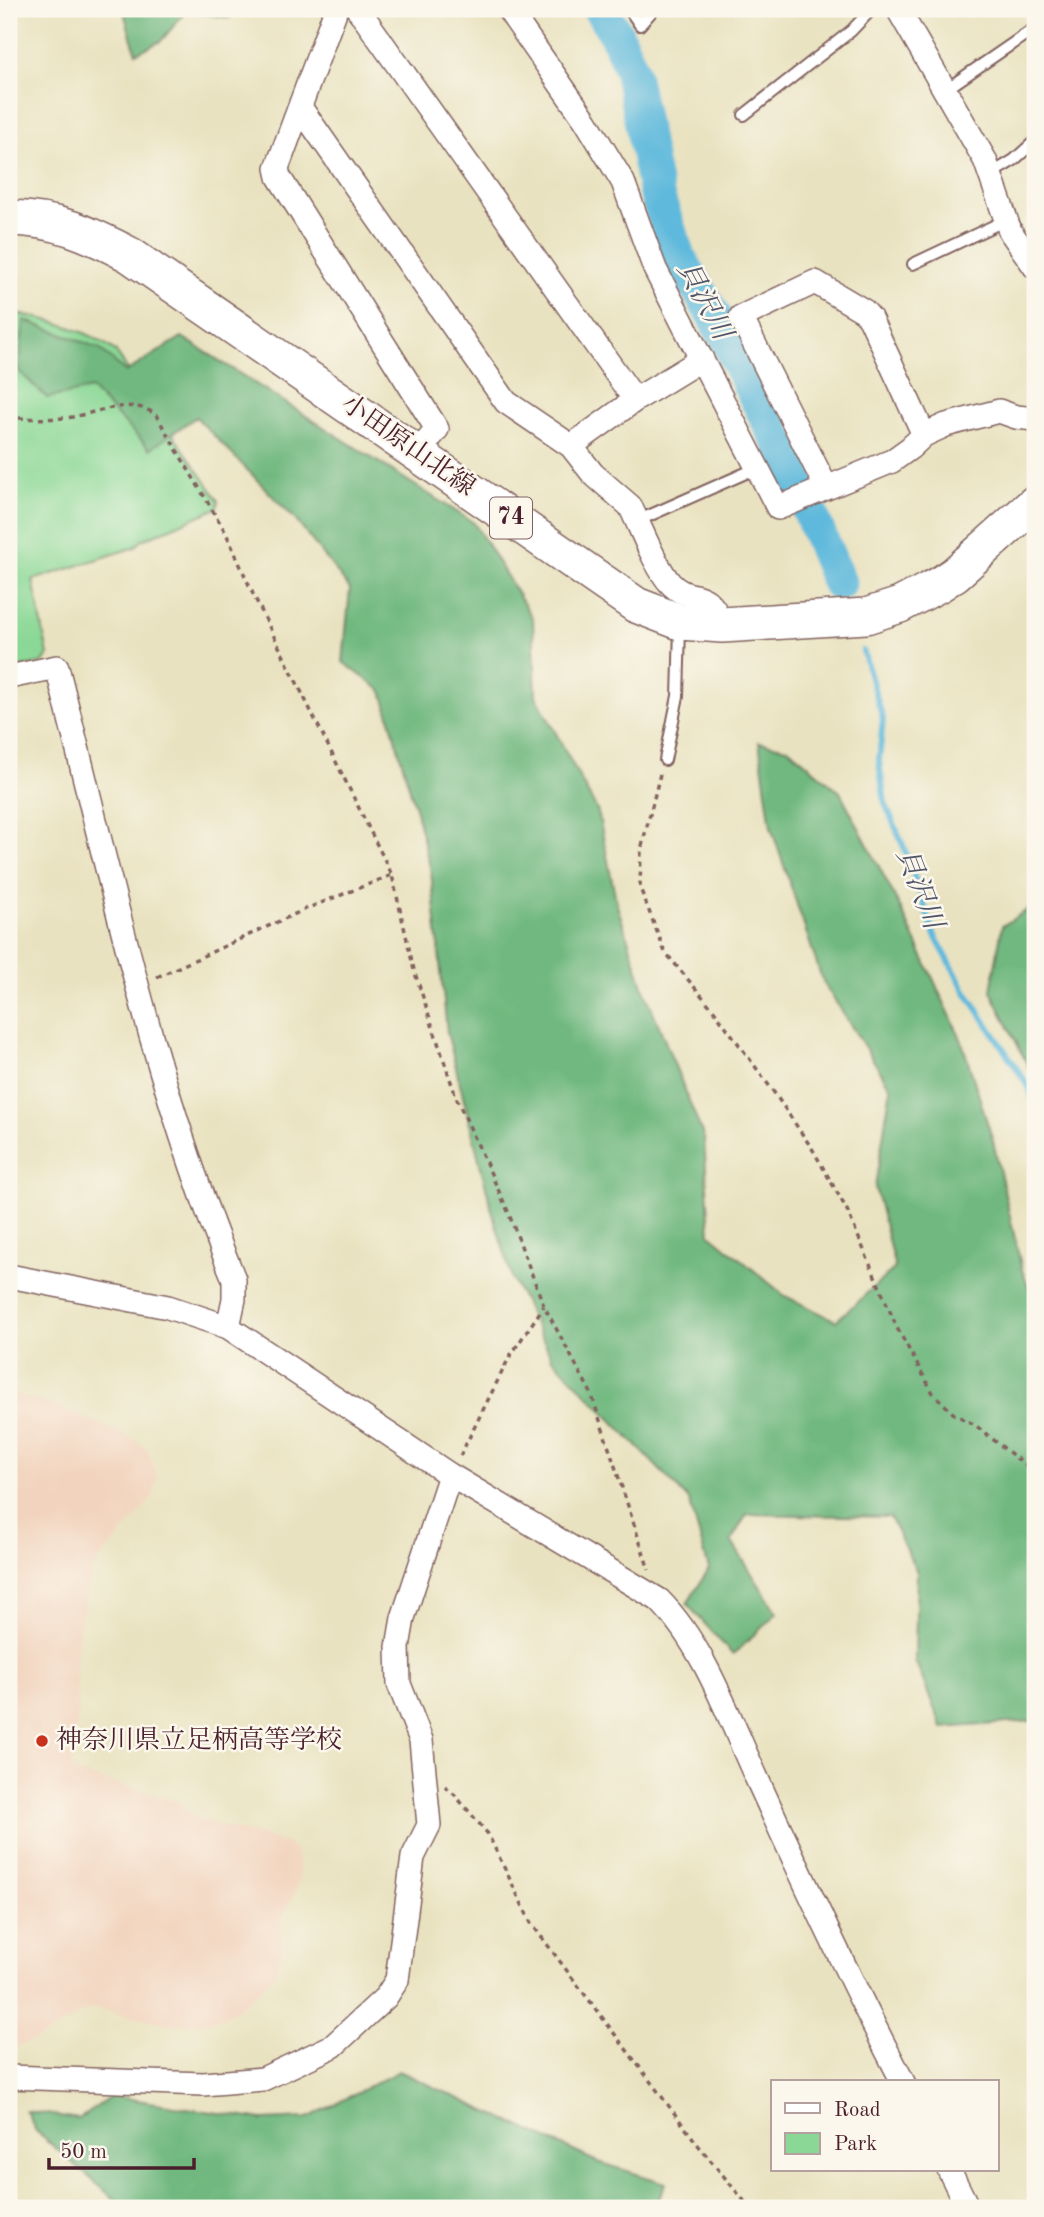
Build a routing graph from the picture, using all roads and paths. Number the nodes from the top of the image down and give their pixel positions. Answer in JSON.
{"nodes":[{"id":1,"x":336,"y":9,"type":"edge"},
{"id":2,"x":358,"y":9,"type":"edge"},
{"id":3,"x":508,"y":9,"type":"edge"},
{"id":4,"x":629,"y":9,"type":"edge"},
{"id":5,"x":654,"y":9,"type":"edge"},
{"id":6,"x":872,"y":9,"type":"edge"},
{"id":7,"x":898,"y":9,"type":"edge"},
{"id":8,"x":1035,"y":28,"type":"edge"},
{"id":9,"x":945,"y":90,"type":"junction"},
{"id":10,"x":300,"y":107,"type":"junction"},
{"id":11,"x":744,"y":116,"type":"dead end"},
{"id":12,"x":1035,"y":141,"type":"edge"},
{"id":13,"x":991,"y":174,"type":"junction"},
{"id":14,"x":9,"y":218,"type":"edge"},
{"id":15,"x":1006,"y":220,"type":"junction"},
{"id":16,"x":1031,"y":253,"type":"edge"},
{"id":17,"x":912,"y":264,"type":"dead end"},
{"id":18,"x":702,"y":359,"type":"junction"},
{"id":19,"x":635,"y":400,"type":"junction"},
{"id":20,"x":9,"y":417,"type":"edge"},
{"id":21,"x":1035,"y":419,"type":"edge"},
{"id":22,"x":924,"y":435,"type":"junction"},
{"id":23,"x":571,"y":446,"type":"junction"},
{"id":24,"x":418,"y":453,"type":"junction"},
{"id":25,"x":757,"y":468,"type":"junction"},
{"id":26,"x":826,"y":487,"type":"junction"},
{"id":27,"x":1030,"y":513,"type":"edge"},
{"id":28,"x":637,"y":521,"type":"junction"},
{"id":29,"x":680,"y":622,"type":"junction"},
{"id":30,"x":722,"y":625,"type":"junction"},
{"id":31,"x":9,"y":677,"type":"edge"},
{"id":32,"x":665,"y":760,"type":"joint"},
{"id":33,"x":392,"y":875,"type":"junction"},
{"id":34,"x":138,"y":985,"type":"junction"},
{"id":35,"x":9,"y":1276,"type":"edge"},
{"id":36,"x":544,"y":1306,"type":"junction"},
{"id":37,"x":228,"y":1327,"type":"junction"},
{"id":38,"x":1035,"y":1473,"type":"edge"},
{"id":39,"x":450,"y":1475,"type":"junction"},
{"id":40,"x":659,"y":1600,"type":"junction"},
{"id":41,"x":425,"y":1770,"type":"junction"},
{"id":42,"x":9,"y":2077,"type":"edge"},
{"id":43,"x":902,"y":2080,"type":"edge"},
{"id":44,"x":950,"y":2172,"type":"edge"},
{"id":45,"x":750,"y":2208,"type":"edge"},
{"id":46,"x":968,"y":2208,"type":"edge"}],
"edges":[{"from":1,"to":10,"type":"street"},
{"from":2,"to":19,"type":"street"},
{"from":3,"to":18,"type":"street"},
{"from":4,"to":5,"type":"lane"},
{"from":6,"to":11,"type":"lane"},
{"from":7,"to":9,"type":"street"},
{"from":8,"to":9,"type":"lane"},
{"from":9,"to":13,"type":"street"},
{"from":10,"to":23,"type":"street"},
{"from":10,"to":24,"type":"street"},
{"from":12,"to":13,"type":"lane"},
{"from":13,"to":15,"type":"street"},
{"from":14,"to":24,"type":"main road","name":"小田原山北線","number":"74"},
{"from":15,"to":16,"type":"street"},
{"from":15,"to":17,"type":"lane"},
{"from":18,"to":19,"type":"street"},
{"from":18,"to":25,"type":"street"},
{"from":19,"to":23,"type":"street"},
{"from":20,"to":33,"type":"path"},
{"from":21,"to":22,"type":"street"},
{"from":22,"to":26,"type":"street"},
{"from":22,"to":26,"type":"street"},
{"from":23,"to":28,"type":"street"},
{"from":24,"to":29,"type":"main road","name":"小田原山北線","number":"74"},
{"from":25,"to":26,"type":"street"},
{"from":25,"to":28,"type":"lane"},
{"from":27,"to":30,"type":"main road","name":"小田原山北線","number":"74"},
{"from":28,"to":30,"type":"street"},
{"from":29,"to":30,"type":"main road","name":"小田原山北線","number":"74"},
{"from":29,"to":32,"type":"lane"},
{"from":31,"to":34,"type":"street"},
{"from":32,"to":38,"type":"path"},
{"from":33,"to":34,"type":"path"},
{"from":33,"to":36,"type":"path"},
{"from":34,"to":37,"type":"street"},
{"from":35,"to":37,"type":"street"},
{"from":36,"to":39,"type":"path"},
{"from":36,"to":40,"type":"path"},
{"from":37,"to":39,"type":"street"},
{"from":39,"to":40,"type":"street"},
{"from":39,"to":41,"type":"street"},
{"from":40,"to":43,"type":"street"},
{"from":41,"to":42,"type":"street"},
{"from":41,"to":45,"type":"path"},
{"from":44,"to":46,"type":"street"}]}
